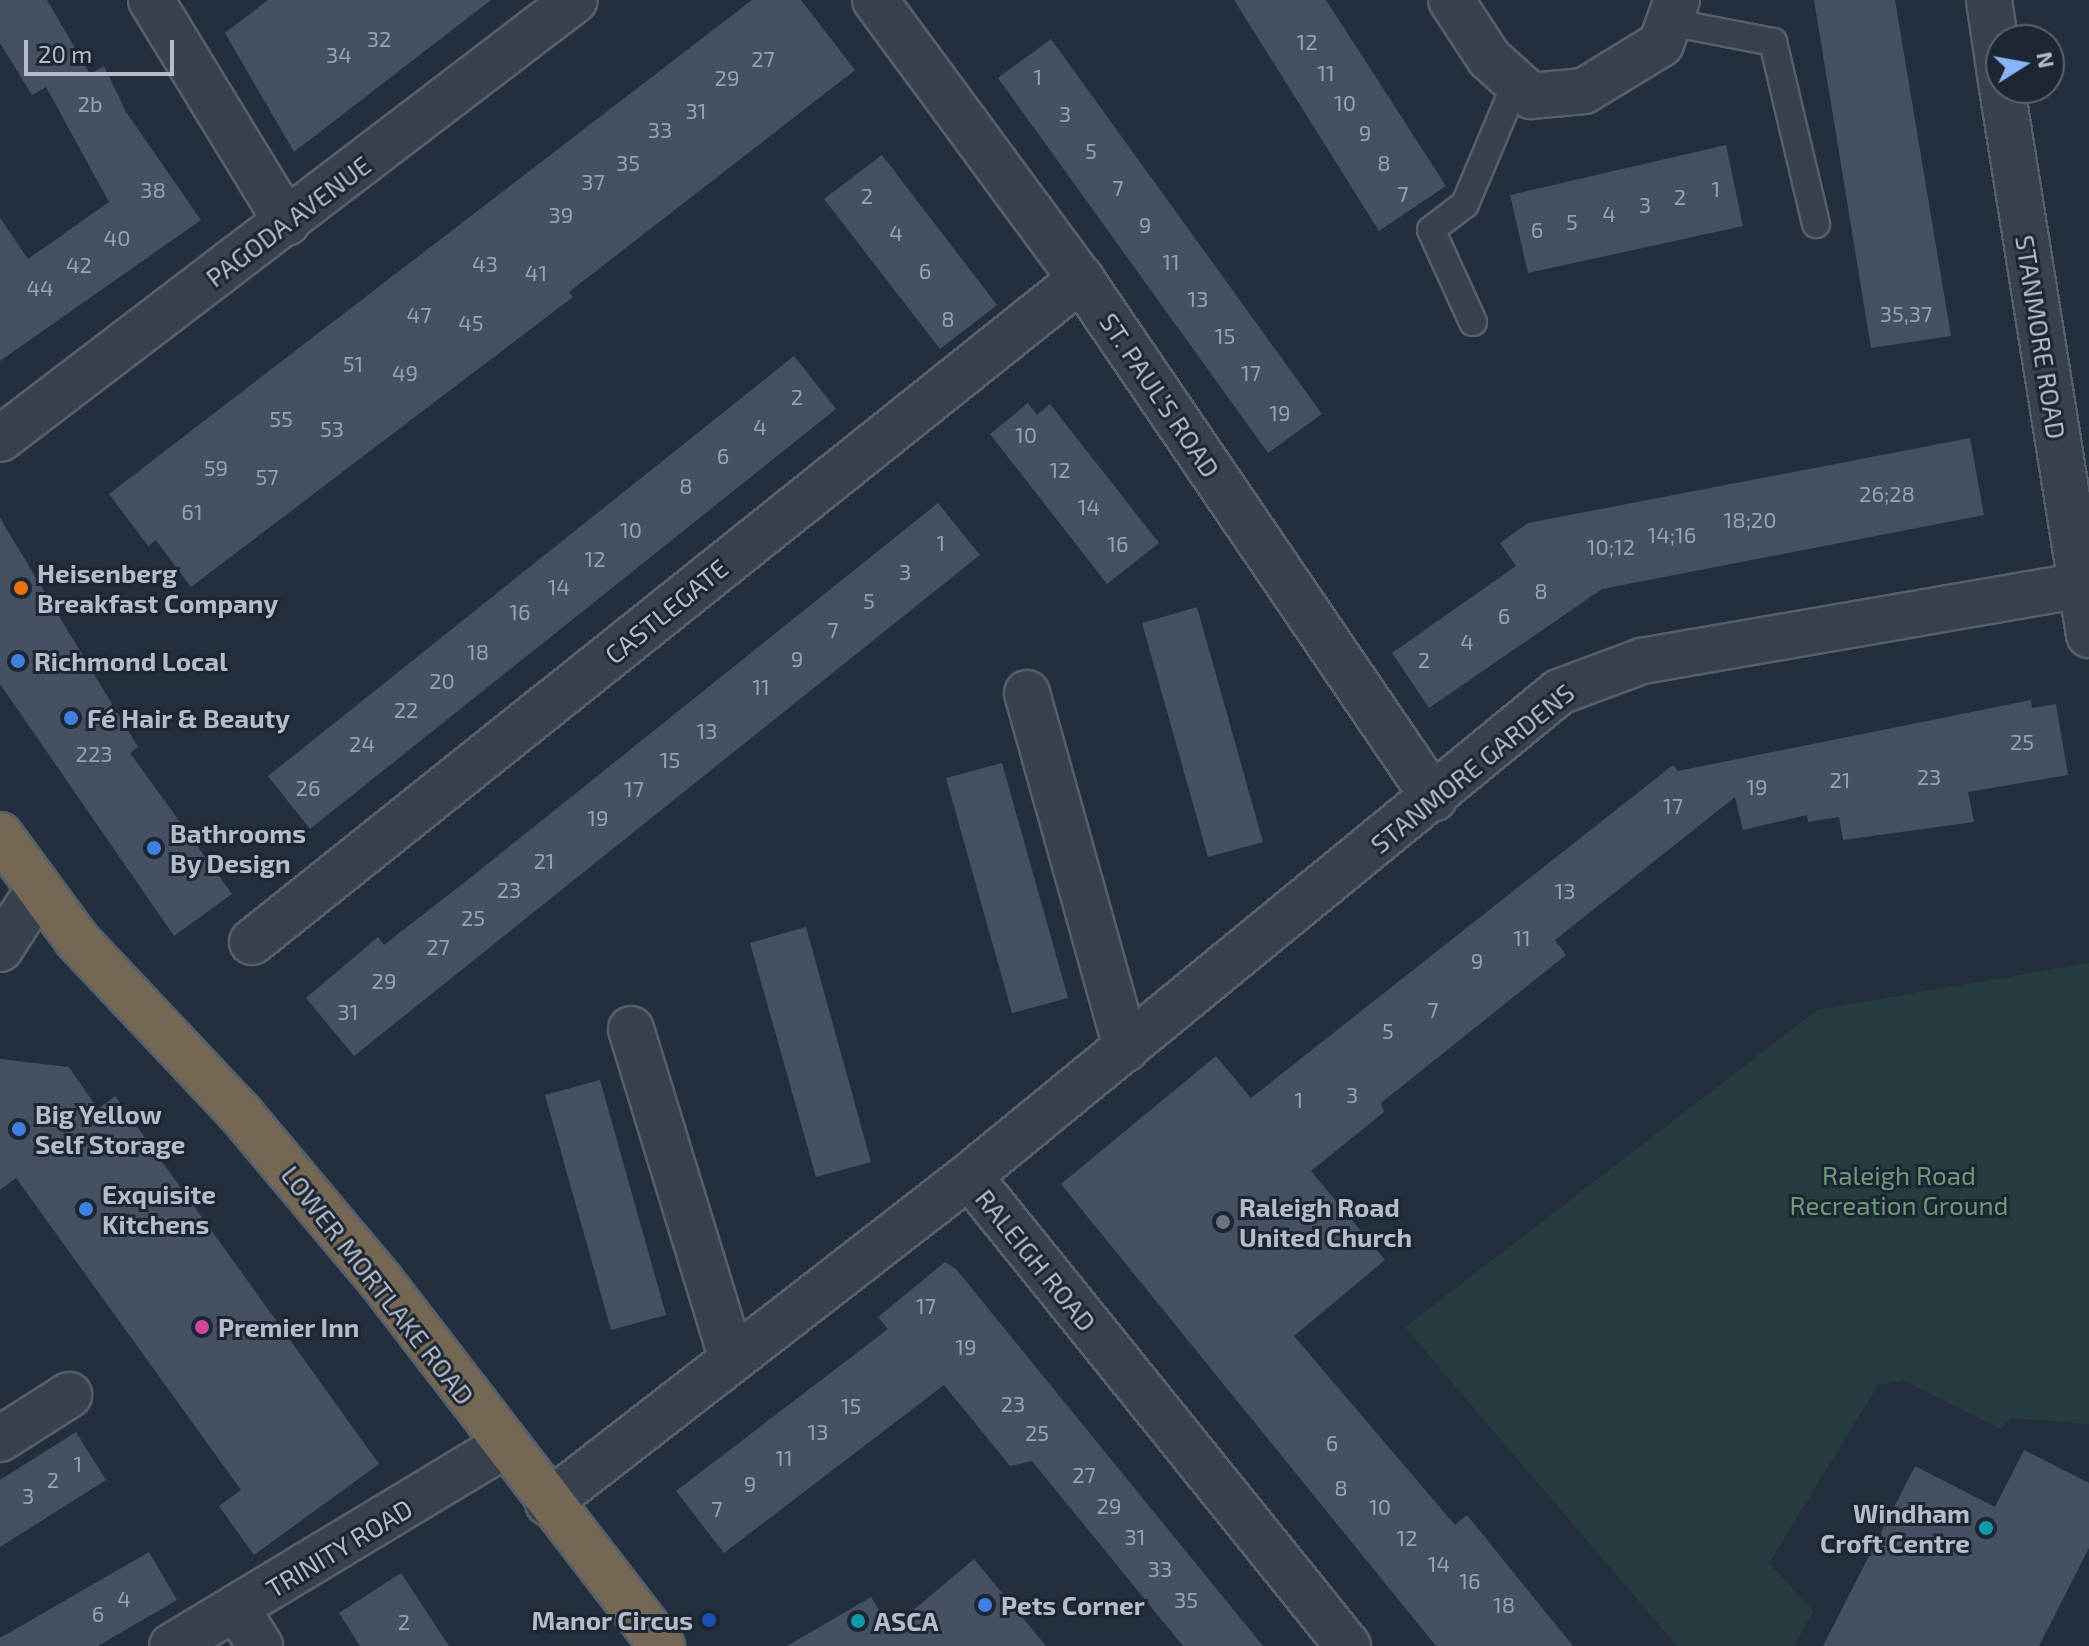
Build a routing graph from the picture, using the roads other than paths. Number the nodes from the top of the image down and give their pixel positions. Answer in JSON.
{"nodes":[{"id":1,"x":151,"y":0,"type":"edge"},
{"id":2,"x":575,"y":0,"type":"edge"},
{"id":3,"x":875,"y":0,"type":"edge"},
{"id":4,"x":1451,"y":0,"type":"edge"},
{"id":5,"x":1989,"y":0,"type":"edge"},
{"id":6,"x":1673,"y":11,"type":"edge"},
{"id":7,"x":1993,"y":24,"type":"edge"},
{"id":8,"x":1516,"y":83,"type":"junction"},
{"id":9,"x":2005,"y":104,"type":"edge"},
{"id":10,"x":287,"y":223,"type":"junction"},
{"id":11,"x":1816,"y":224,"type":"dead end"},
{"id":12,"x":1081,"y":279,"type":"junction"},
{"id":13,"x":1473,"y":322,"type":"dead end"},
{"id":14,"x":0,"y":439,"type":"edge"},
{"id":15,"x":2085,"y":584,"type":"edge"},
{"id":16,"x":2089,"y":635,"type":"edge"},
{"id":17,"x":1027,"y":693,"type":"dead end"},
{"id":18,"x":1434,"y":798,"type":"junction"},
{"id":19,"x":0,"y":835,"type":"edge"},
{"id":20,"x":15,"y":893,"type":"edge"},
{"id":21,"x":77,"y":940,"type":"junction"},
{"id":22,"x":252,"y":942,"type":"dead end"},
{"id":23,"x":0,"y":949,"type":"edge"},
{"id":24,"x":631,"y":1029,"type":"dead end"},
{"id":25,"x":1126,"y":1048,"type":"junction"},
{"id":26,"x":969,"y":1176,"type":"junction"},
{"id":27,"x":732,"y":1359,"type":"junction"},
{"id":28,"x":69,"y":1395,"type":"dead end"},
{"id":29,"x":0,"y":1439,"type":"edge"},
{"id":30,"x":504,"y":1446,"type":"junction"},
{"id":31,"x":548,"y":1503,"type":"junction"},
{"id":32,"x":237,"y":1609,"type":"junction"},
{"id":33,"x":172,"y":1646,"type":"edge"},
{"id":34,"x":260,"y":1646,"type":"edge"},
{"id":35,"x":662,"y":1646,"type":"edge"},
{"id":36,"x":1348,"y":1646,"type":"edge"}],
"edges":[{"from":1,"to":10,"type":"street"},
{"from":2,"to":10,"type":"street","name":"PAGODA AVENUE"},
{"from":3,"to":12,"type":"street","name":"ST. PAUL’S ROAD"},
{"from":4,"to":8,"type":"street"},
{"from":5,"to":7,"type":"street"},
{"from":6,"to":8,"type":"street"},
{"from":6,"to":11,"type":"lane"},
{"from":8,"to":13,"type":"lane"},
{"from":9,"to":15,"type":"street","name":"STANMORE ROAD"},
{"from":10,"to":14,"type":"street","name":"PAGODA AVENUE"},
{"from":12,"to":18,"type":"street","name":"ST. PAUL’S ROAD"},
{"from":12,"to":22,"type":"street","name":"CASTLEGATE"},
{"from":15,"to":16,"type":"street","name":"STANMORE ROAD"},
{"from":15,"to":18,"type":"street","name":"STANMORE GARDENS"},
{"from":17,"to":25,"type":"street"},
{"from":18,"to":25,"type":"street","name":"STANMORE GARDENS"},
{"from":19,"to":21,"type":"highway","name":"LOWER MORTLAKE ROAD"},
{"from":20,"to":21,"type":"highway","name":"LOWER MORTLAKE ROAD"},
{"from":20,"to":23,"type":"street"},
{"from":21,"to":30,"type":"highway","name":"LOWER MORTLAKE ROAD"},
{"from":24,"to":27,"type":"street"},
{"from":25,"to":26,"type":"street","name":"STANMORE GARDENS"},
{"from":26,"to":27,"type":"street","name":"RALEIGH ROAD"},
{"from":26,"to":36,"type":"street","name":"RALEIGH ROAD"},
{"from":27,"to":31,"type":"street","name":"RALEIGH ROAD"},
{"from":28,"to":29,"type":"street"},
{"from":30,"to":31,"type":"highway","name":"LOWER MORTLAKE ROAD"},
{"from":30,"to":32,"type":"street","name":"TRINITY ROAD"},
{"from":31,"to":35,"type":"highway","name":"LOWER MORTLAKE ROAD"},
{"from":32,"to":33,"type":"street","name":"TRINITY ROAD"},
{"from":32,"to":34,"type":"street"}]}
